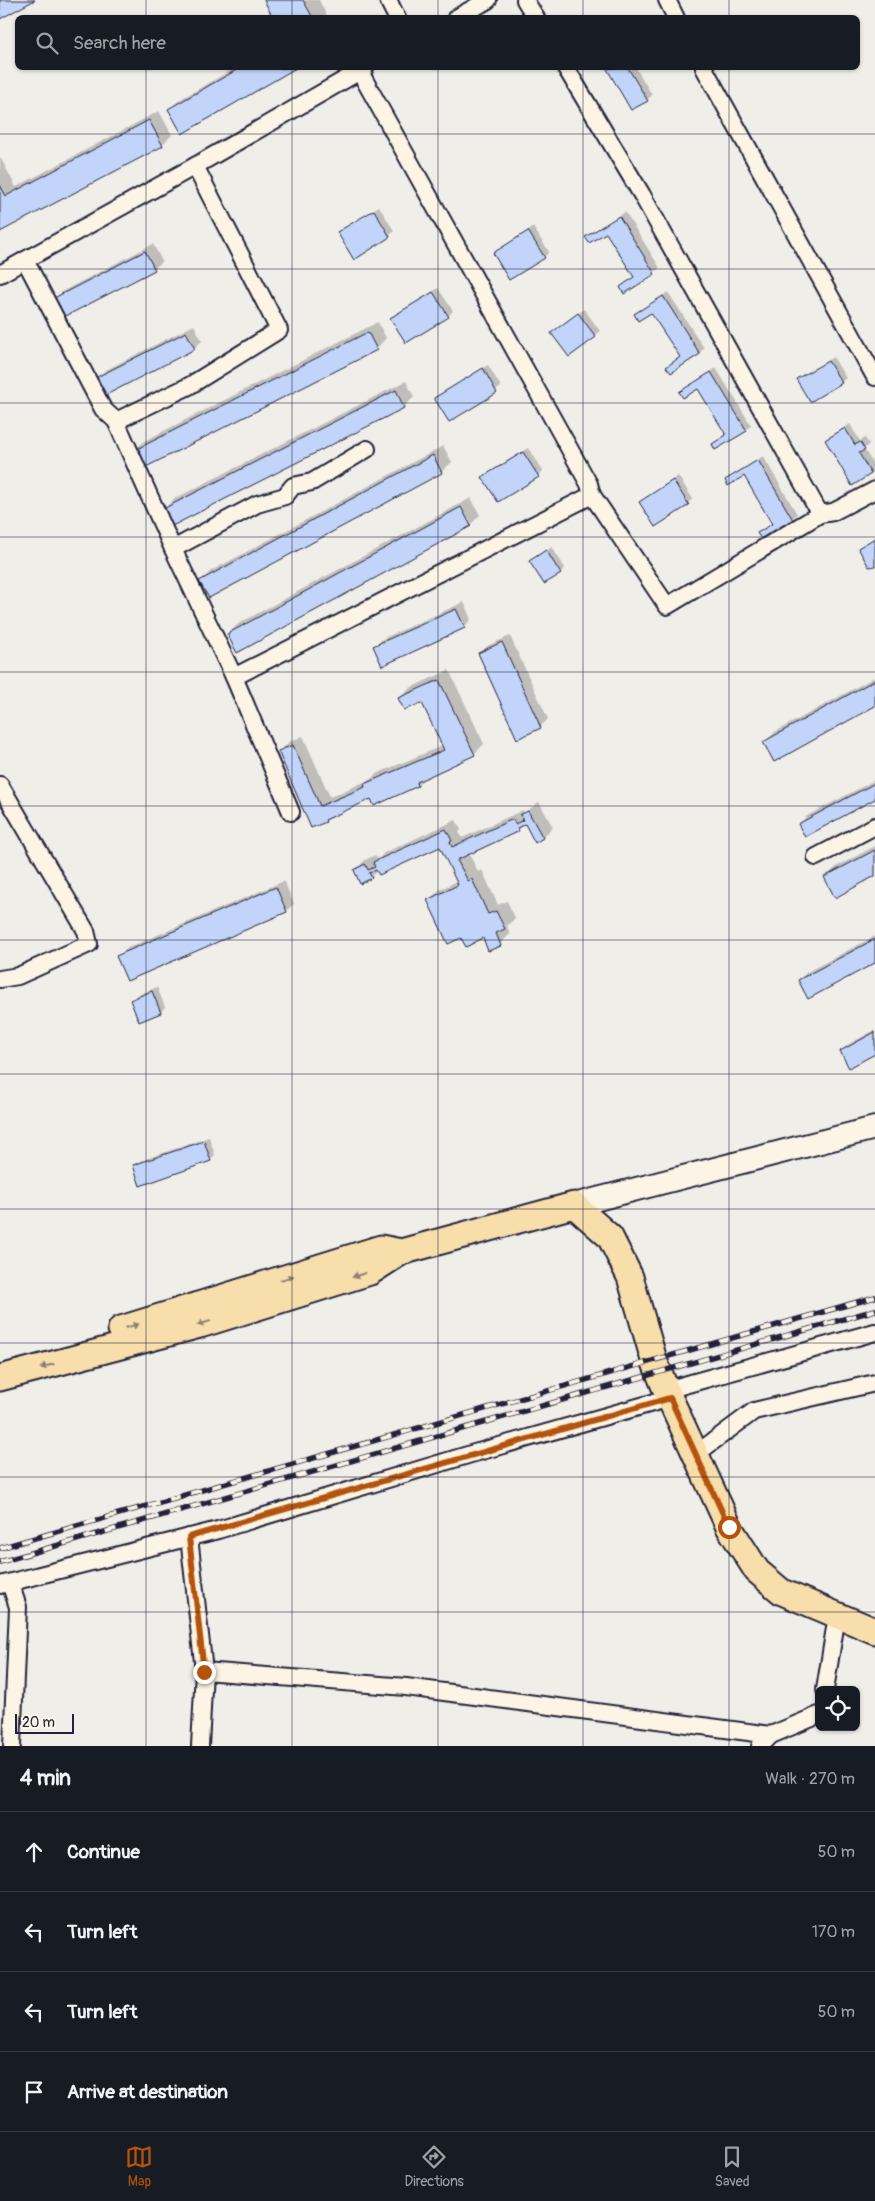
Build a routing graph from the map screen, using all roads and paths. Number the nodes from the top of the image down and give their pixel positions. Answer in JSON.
{"nodes":[{"id":1,"x":388,"y":0,"type":"edge"},
{"id":2,"x":488,"y":0,"type":"edge"},
{"id":3,"x":525,"y":0,"type":"edge"},
{"id":4,"x":667,"y":0,"type":"edge"},
{"id":5,"x":396,"y":15,"type":"edge"},
{"id":6,"x":461,"y":15,"type":"edge"},
{"id":7,"x":534,"y":15,"type":"edge"},
{"id":8,"x":674,"y":15,"type":"edge"},
{"id":9,"x":362,"y":70,"type":"edge"},
{"id":10,"x":567,"y":70,"type":"edge"},
{"id":11,"x":705,"y":70,"type":"edge"},
{"id":12,"x":195,"y":166,"type":"junction"},
{"id":13,"x":25,"y":260,"type":"junction"},
{"id":14,"x":0,"y":274,"type":"edge"},
{"id":15,"x":875,"y":377,"type":"edge"},
{"id":16,"x":116,"y":421,"type":"junction"},
{"id":17,"x":367,"y":449,"type":"dead end"},
{"id":18,"x":875,"y":490,"type":"edge"},
{"id":19,"x":592,"y":495,"type":"junction"},
{"id":20,"x":820,"y":514,"type":"junction"},
{"id":21,"x":173,"y":549,"type":"junction"},
{"id":22,"x":234,"y":677,"type":"junction"},
{"id":23,"x":0,"y":785,"type":"edge"},
{"id":24,"x":291,"y":812,"type":"dead end"},
{"id":25,"x":875,"y":826,"type":"edge"},
{"id":26,"x":816,"y":857,"type":"dead end"},
{"id":27,"x":0,"y":979,"type":"edge"},
{"id":28,"x":875,"y":1128,"type":"edge"},
{"id":29,"x":574,"y":1204,"type":"junction"},
{"id":30,"x":401,"y":1252,"type":"junction"},
{"id":31,"x":875,"y":1332,"type":"edge"},
{"id":32,"x":0,"y":1361,"type":"edge"},
{"id":33,"x":0,"y":1378,"type":"edge"},
{"id":34,"x":875,"y":1383,"type":"edge"},
{"id":35,"x":668,"y":1394,"type":"junction"},
{"id":36,"x":696,"y":1454,"type":"junction"},
{"id":37,"x":189,"y":1537,"type":"junction"},
{"id":38,"x":5,"y":1584,"type":"edge"},
{"id":39,"x":837,"y":1615,"type":"junction"},
{"id":40,"x":875,"y":1632,"type":"edge"},
{"id":41,"x":204,"y":1672,"type":"junction"},
{"id":42,"x":827,"y":1686,"type":"edge"},
{"id":43,"x":815,"y":1716,"type":"edge"},
{"id":44,"x":765,"y":1740,"type":"edge"},
{"id":45,"x":12,"y":1746,"type":"edge"},
{"id":46,"x":200,"y":1746,"type":"edge"}],
"edges":[{"from":1,"to":5,"type":"street"},
{"from":2,"to":6,"type":"street"},
{"from":3,"to":7,"type":"street"},
{"from":4,"to":8,"type":"street"},
{"from":9,"to":12,"type":"street"},
{"from":9,"to":19,"type":"street"},
{"from":10,"to":20,"type":"street"},
{"from":11,"to":15,"type":"street"},
{"from":12,"to":13,"type":"street"},
{"from":12,"to":16,"type":"street"},
{"from":13,"to":14,"type":"street"},
{"from":13,"to":16,"type":"street"},
{"from":16,"to":21,"type":"street"},
{"from":17,"to":21,"type":"street"},
{"from":18,"to":20,"type":"street"},
{"from":19,"to":20,"type":"street"},
{"from":19,"to":22,"type":"street"},
{"from":21,"to":22,"type":"street"},
{"from":22,"to":24,"type":"street"},
{"from":23,"to":27,"type":"street"},
{"from":25,"to":26,"type":"street"},
{"from":28,"to":29,"type":"street"},
{"from":29,"to":30,"type":"main road"},
{"from":29,"to":35,"type":"main road"},
{"from":32,"to":30,"type":"main road","one_way":true},
{"from":30,"to":33,"type":"main road","one_way":true},
{"from":31,"to":35,"type":"street"},
{"from":34,"to":36,"type":"street"},
{"from":35,"to":36,"type":"main road"},
{"from":35,"to":37,"type":"street"},
{"from":36,"to":39,"type":"main road"},
{"from":37,"to":38,"type":"street"},
{"from":37,"to":41,"type":"street"},
{"from":38,"to":45,"type":"street"},
{"from":39,"to":40,"type":"main road"},
{"from":39,"to":42,"type":"street"},
{"from":41,"to":44,"type":"street"},
{"from":41,"to":46,"type":"street"},
{"from":43,"to":44,"type":"street"}]}
